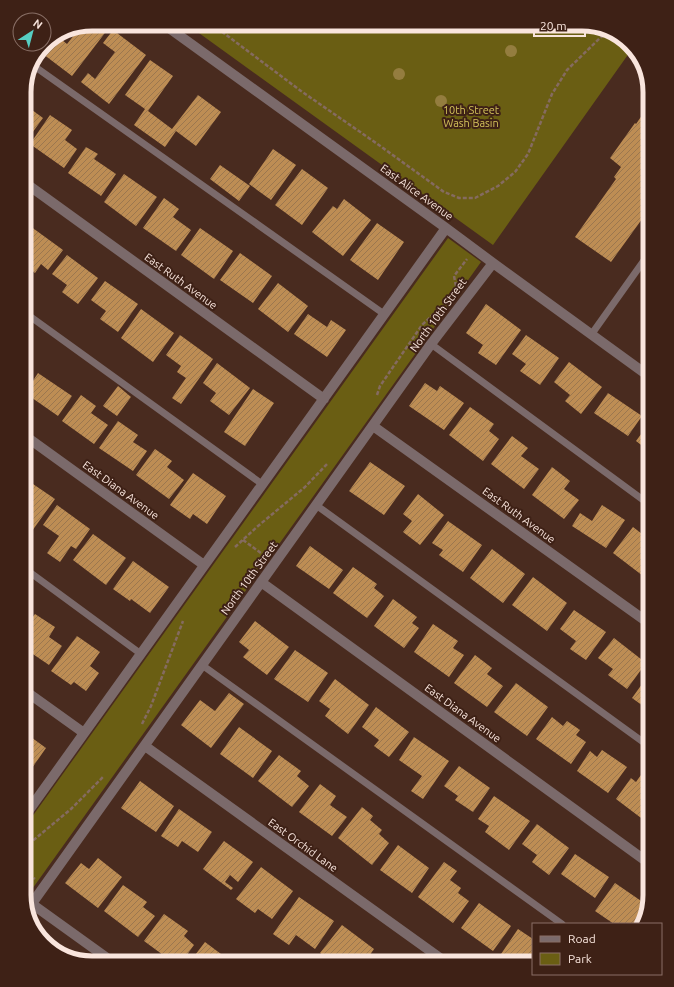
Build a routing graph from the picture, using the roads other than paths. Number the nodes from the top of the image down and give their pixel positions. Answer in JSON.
{"nodes":[{"id":1,"x":173,"y":31,"type":"edge"},
{"id":2,"x":36,"y":67,"type":"edge"},
{"id":3,"x":31,"y":187,"type":"edge"},
{"id":4,"x":446,"y":228,"type":"junction"},
{"id":5,"x":643,"y":262,"type":"edge"},
{"id":6,"x":493,"y":263,"type":"junction"},
{"id":7,"x":384,"y":314,"type":"junction"},
{"id":8,"x":31,"y":317,"type":"edge"},
{"id":9,"x":591,"y":335,"type":"junction"},
{"id":10,"x":431,"y":344,"type":"junction"},
{"id":11,"x":643,"y":372,"type":"edge"},
{"id":12,"x":324,"y":399,"type":"junction"},
{"id":13,"x":373,"y":426,"type":"junction"},
{"id":14,"x":31,"y":440,"type":"edge"},
{"id":15,"x":262,"y":484,"type":"junction"},
{"id":16,"x":643,"y":500,"type":"edge"},
{"id":17,"x":316,"y":505,"type":"junction"},
{"id":18,"x":204,"y":565,"type":"junction"},
{"id":19,"x":31,"y":573,"type":"edge"},
{"id":20,"x":261,"y":582,"type":"junction"},
{"id":21,"x":643,"y":619,"type":"edge"},
{"id":22,"x":141,"y":654,"type":"junction"},
{"id":23,"x":202,"y":665,"type":"junction"},
{"id":24,"x":31,"y":695,"type":"edge"},
{"id":25,"x":84,"y":733,"type":"junction"},
{"id":26,"x":643,"y":742,"type":"edge"},
{"id":27,"x":145,"y":746,"type":"junction"},
{"id":28,"x":31,"y":807,"type":"edge"},
{"id":29,"x":643,"y":859,"type":"edge"},
{"id":30,"x":32,"y":904,"type":"edge"},
{"id":31,"x":33,"y":909,"type":"edge"},
{"id":32,"x":561,"y":923,"type":"edge"},
{"id":33,"x":104,"y":956,"type":"edge"},
{"id":34,"x":437,"y":956,"type":"edge"}],
"edges":[{"from":1,"to":4,"type":"street","name":"East Alice Avenue"},
{"from":2,"to":7,"type":"lane"},
{"from":3,"to":12,"type":"street","name":"East Ruth Avenue"},
{"from":4,"to":6,"type":"street","name":"East Alice Avenue"},
{"from":4,"to":7,"type":"street"},
{"from":5,"to":9,"type":"lane"},
{"from":6,"to":9,"type":"street","name":"East Alice Avenue"},
{"from":6,"to":10,"type":"street","name":"North 10th Street"},
{"from":7,"to":12,"type":"street"},
{"from":8,"to":15,"type":"lane"},
{"from":9,"to":11,"type":"street","name":"East Alice Avenue"},
{"from":10,"to":13,"type":"street","name":"North 10th Street"},
{"from":10,"to":16,"type":"lane"},
{"from":12,"to":15,"type":"street"},
{"from":13,"to":17,"type":"street","name":"North 10th Street"},
{"from":13,"to":21,"type":"street","name":"East Ruth Avenue"},
{"from":14,"to":18,"type":"street","name":"East Diana Avenue"},
{"from":15,"to":18,"type":"street"},
{"from":17,"to":20,"type":"street","name":"North 10th Street"},
{"from":17,"to":26,"type":"lane"},
{"from":18,"to":22,"type":"street"},
{"from":19,"to":22,"type":"lane"},
{"from":20,"to":23,"type":"street","name":"North 10th Street"},
{"from":20,"to":29,"type":"street","name":"East Diana Avenue"},
{"from":22,"to":25,"type":"street"},
{"from":23,"to":27,"type":"street","name":"North 10th Street"},
{"from":23,"to":32,"type":"lane"},
{"from":24,"to":25,"type":"street"},
{"from":25,"to":28,"type":"street"},
{"from":27,"to":30,"type":"street","name":"North 10th Street"},
{"from":27,"to":34,"type":"street","name":"East Orchid Lane"},
{"from":31,"to":33,"type":"street"}]}
